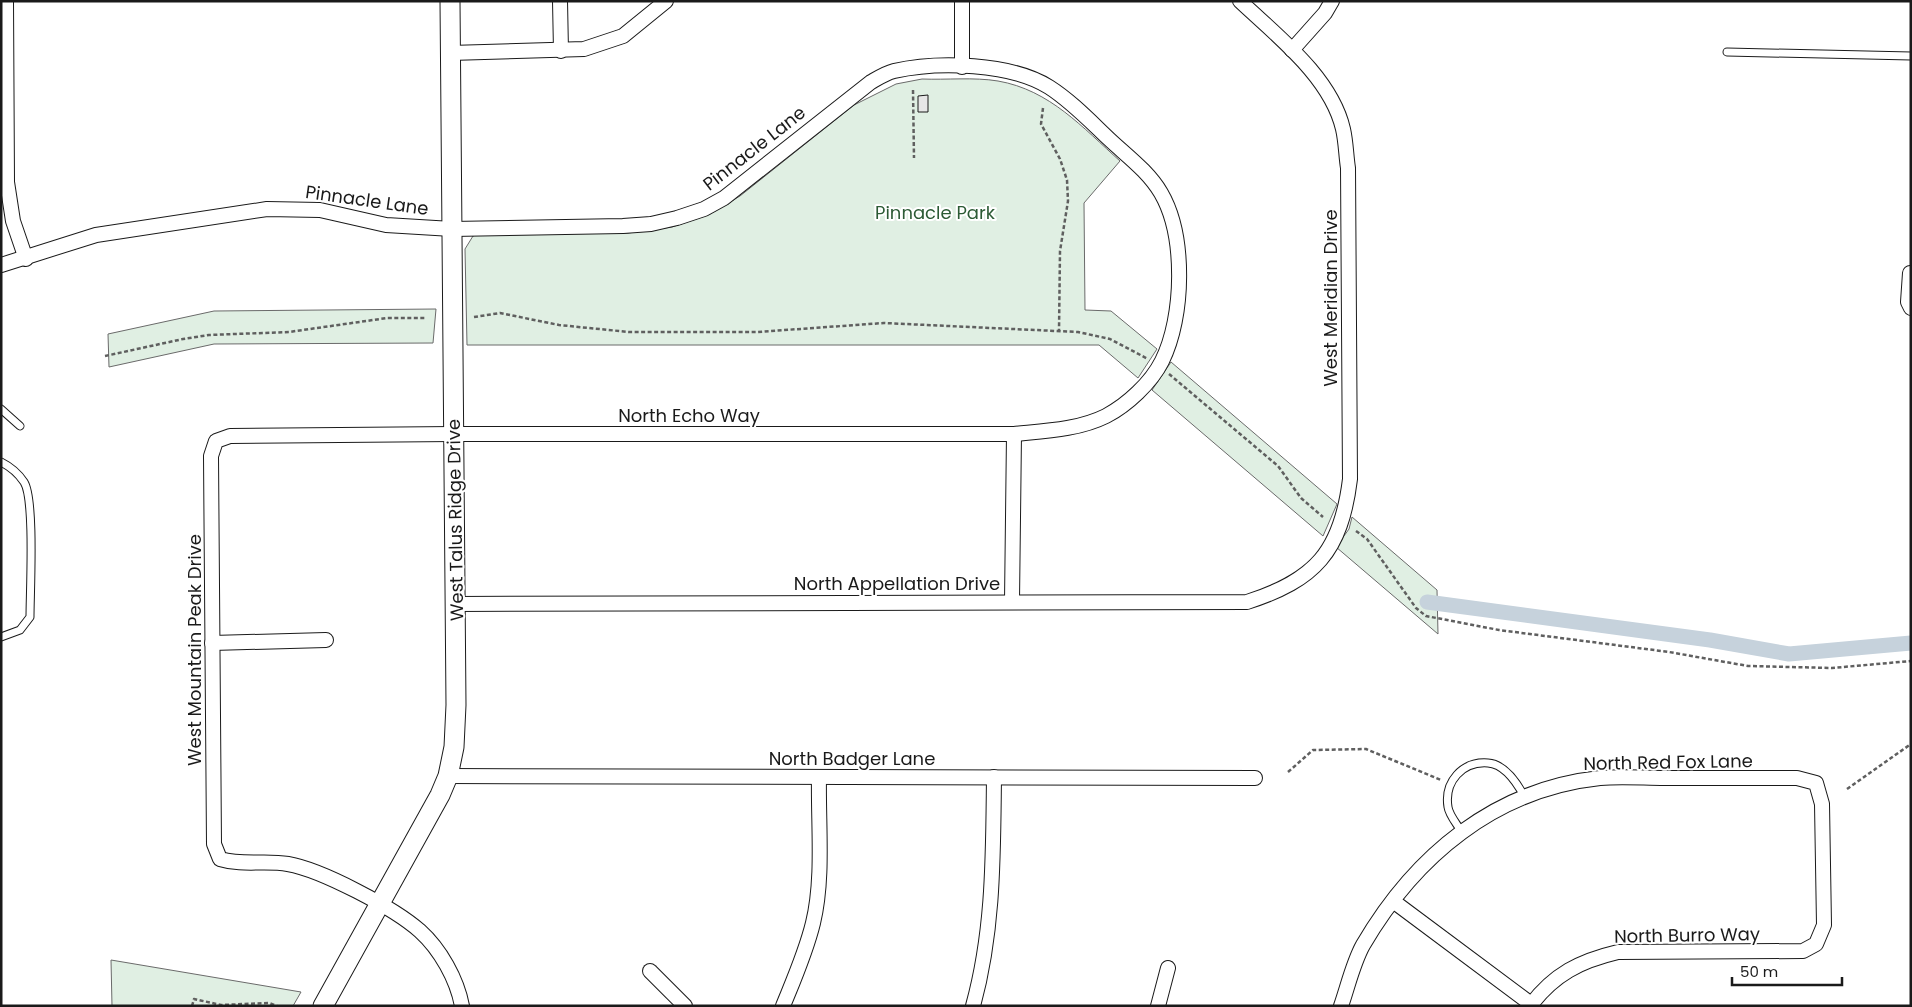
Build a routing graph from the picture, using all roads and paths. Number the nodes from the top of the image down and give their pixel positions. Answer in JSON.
{"nodes":[{"id":1,"x":6,"y":1,"type":"edge"},
{"id":2,"x":450,"y":1,"type":"edge"},
{"id":3,"x":560,"y":1,"type":"edge"},
{"id":4,"x":666,"y":1,"type":"edge"},
{"id":5,"x":962,"y":1,"type":"edge"},
{"id":6,"x":1240,"y":1,"type":"edge"},
{"id":7,"x":1332,"y":1,"type":"edge"},
{"id":8,"x":1292,"y":50,"type":"junction"},
{"id":9,"x":561,"y":51,"type":"junction"},
{"id":10,"x":1727,"y":52,"type":"dead end"},
{"id":11,"x":450,"y":53,"type":"junction"},
{"id":12,"x":1911,"y":56,"type":"edge"},
{"id":13,"x":962,"y":67,"type":"junction"},
{"id":14,"x":913,"y":90,"type":"dead end"},
{"id":15,"x":1044,"y":108,"type":"dead end"},
{"id":16,"x":914,"y":158,"type":"dead end"},
{"id":17,"x":452,"y":229,"type":"junction"},
{"id":18,"x":26,"y":258,"type":"junction"},
{"id":19,"x":1,"y":265,"type":"edge"},
{"id":20,"x":1910,"y":273,"type":"dead end"},
{"id":21,"x":1911,"y":308,"type":"edge"},
{"id":22,"x":474,"y":317,"type":"dead end"},
{"id":23,"x":426,"y":318,"type":"dead end"},
{"id":24,"x":1059,"y":331,"type":"junction"},
{"id":25,"x":105,"y":356,"type":"dead end"},
{"id":26,"x":1158,"y":366,"type":"junction"},
{"id":27,"x":1147,"y":382,"type":"joint"},
{"id":28,"x":1,"y":409,"type":"edge"},
{"id":29,"x":20,"y":426,"type":"dead end"},
{"id":30,"x":454,"y":434,"type":"junction"},
{"id":31,"x":1014,"y":434,"type":"junction"},
{"id":32,"x":216,"y":441,"type":"joint"},
{"id":33,"x":1,"y":462,"type":"edge"},
{"id":34,"x":1323,"y":517,"type":"dead end"},
{"id":35,"x":1356,"y":531,"type":"dead end"},
{"id":36,"x":1324,"y":556,"type":"joint"},
{"id":37,"x":1012,"y":602,"type":"junction"},
{"id":38,"x":456,"y":604,"type":"junction"},
{"id":39,"x":1,"y":637,"type":"edge"},
{"id":40,"x":326,"y":640,"type":"dead end"},
{"id":41,"x":212,"y":643,"type":"junction"},
{"id":42,"x":1911,"y":661,"type":"edge"},
{"id":43,"x":1911,"y":744,"type":"edge"},
{"id":44,"x":1288,"y":772,"type":"dead end"},
{"id":45,"x":448,"y":776,"type":"junction"},
{"id":46,"x":819,"y":776,"type":"junction"},
{"id":47,"x":994,"y":777,"type":"junction"},
{"id":48,"x":1255,"y":778,"type":"dead end"},
{"id":49,"x":1441,"y":780,"type":"dead end"},
{"id":50,"x":1847,"y":789,"type":"dead end"},
{"id":51,"x":1524,"y":796,"type":"junction"},
{"id":52,"x":1461,"y":831,"type":"junction"},
{"id":53,"x":1393,"y":902,"type":"junction"},
{"id":54,"x":379,"y":905,"type":"junction"},
{"id":55,"x":1816,"y":944,"type":"joint"},
{"id":56,"x":1168,"y":968,"type":"dead end"},
{"id":57,"x":650,"y":972,"type":"dead end"},
{"id":58,"x":221,"y":1005,"type":"edge"},
{"id":59,"x":1531,"y":1005,"type":"edge"},
{"id":60,"x":192,"y":1006,"type":"edge"},
{"id":61,"x":277,"y":1006,"type":"edge"},
{"id":62,"x":323,"y":1006,"type":"edge"},
{"id":63,"x":462,"y":1006,"type":"edge"},
{"id":64,"x":685,"y":1006,"type":"edge"},
{"id":65,"x":783,"y":1006,"type":"edge"},
{"id":66,"x":973,"y":1006,"type":"edge"},
{"id":67,"x":1158,"y":1006,"type":"edge"},
{"id":68,"x":1342,"y":1006,"type":"edge"}],
"edges":[{"from":1,"to":18,"type":"street"},
{"from":2,"to":11,"type":"street","name":"West Talus Ridge Drive"},
{"from":3,"to":9,"type":"street"},
{"from":4,"to":9,"type":"street"},
{"from":5,"to":13,"type":"street"},
{"from":6,"to":8,"type":"street","name":"West Meridian Drive"},
{"from":7,"to":8,"type":"street"},
{"from":8,"to":36,"type":"street","name":"West Meridian Drive"},
{"from":9,"to":11,"type":"street"},
{"from":10,"to":12,"type":"lane"},
{"from":11,"to":17,"type":"street","name":"West Talus Ridge Drive"},
{"from":13,"to":17,"type":"street","name":"Pinnacle Lane"},
{"from":13,"to":26,"type":"street","name":"Pinnacle Lane"},
{"from":14,"to":16,"type":"path"},
{"from":15,"to":24,"type":"path"},
{"from":17,"to":18,"type":"street","name":"Pinnacle Lane"},
{"from":17,"to":30,"type":"street","name":"West Talus Ridge Drive"},
{"from":18,"to":19,"type":"street","name":"Pinnacle Lane"},
{"from":20,"to":21,"type":"street"},
{"from":22,"to":24,"type":"path"},
{"from":23,"to":25,"type":"path"},
{"from":24,"to":26,"type":"path"},
{"from":26,"to":27,"type":"street","name":"Pinnacle Lane"},
{"from":26,"to":34,"type":"path"},
{"from":27,"to":31,"type":"street","name":"North Echo Way"},
{"from":28,"to":29,"type":"lane"},
{"from":30,"to":31,"type":"street","name":"North Echo Way"},
{"from":30,"to":32,"type":"street","name":"North Echo Way"},
{"from":30,"to":38,"type":"street","name":"West Talus Ridge Drive"},
{"from":31,"to":37,"type":"street"},
{"from":32,"to":41,"type":"street","name":"West Mountain Peak Drive"},
{"from":33,"to":39,"type":"lane"},
{"from":35,"to":42,"type":"path"},
{"from":36,"to":37,"type":"street","name":"North Appellation Drive"},
{"from":37,"to":38,"type":"street","name":"North Appellation Drive"},
{"from":38,"to":45,"type":"street","name":"West Talus Ridge Drive"},
{"from":40,"to":41,"type":"street"},
{"from":41,"to":54,"type":"street","name":"West Mountain Peak Drive"},
{"from":43,"to":50,"type":"path"},
{"from":44,"to":49,"type":"path"},
{"from":45,"to":46,"type":"street","name":"North Badger Lane"},
{"from":45,"to":54,"type":"street","name":"West Talus Ridge Drive"},
{"from":46,"to":47,"type":"street","name":"North Badger Lane"},
{"from":46,"to":65,"type":"street"},
{"from":47,"to":48,"type":"street","name":"North Badger Lane"},
{"from":47,"to":66,"type":"street"},
{"from":51,"to":52,"type":"street","name":"North Red Fox Lane"},
{"from":51,"to":52,"type":"lane"},
{"from":51,"to":55,"type":"street","name":"North Red Fox Lane"},
{"from":52,"to":53,"type":"street","name":"North Red Fox Lane"},
{"from":53,"to":59,"type":"street"},
{"from":53,"to":68,"type":"street","name":"North Red Fox Lane"},
{"from":54,"to":62,"type":"street","name":"West Talus Ridge Drive"},
{"from":54,"to":63,"type":"street"},
{"from":55,"to":59,"type":"street","name":"North Burro Way"},
{"from":56,"to":67,"type":"street"},
{"from":57,"to":64,"type":"street"},
{"from":58,"to":60,"type":"path"},
{"from":58,"to":61,"type":"path"}]}
